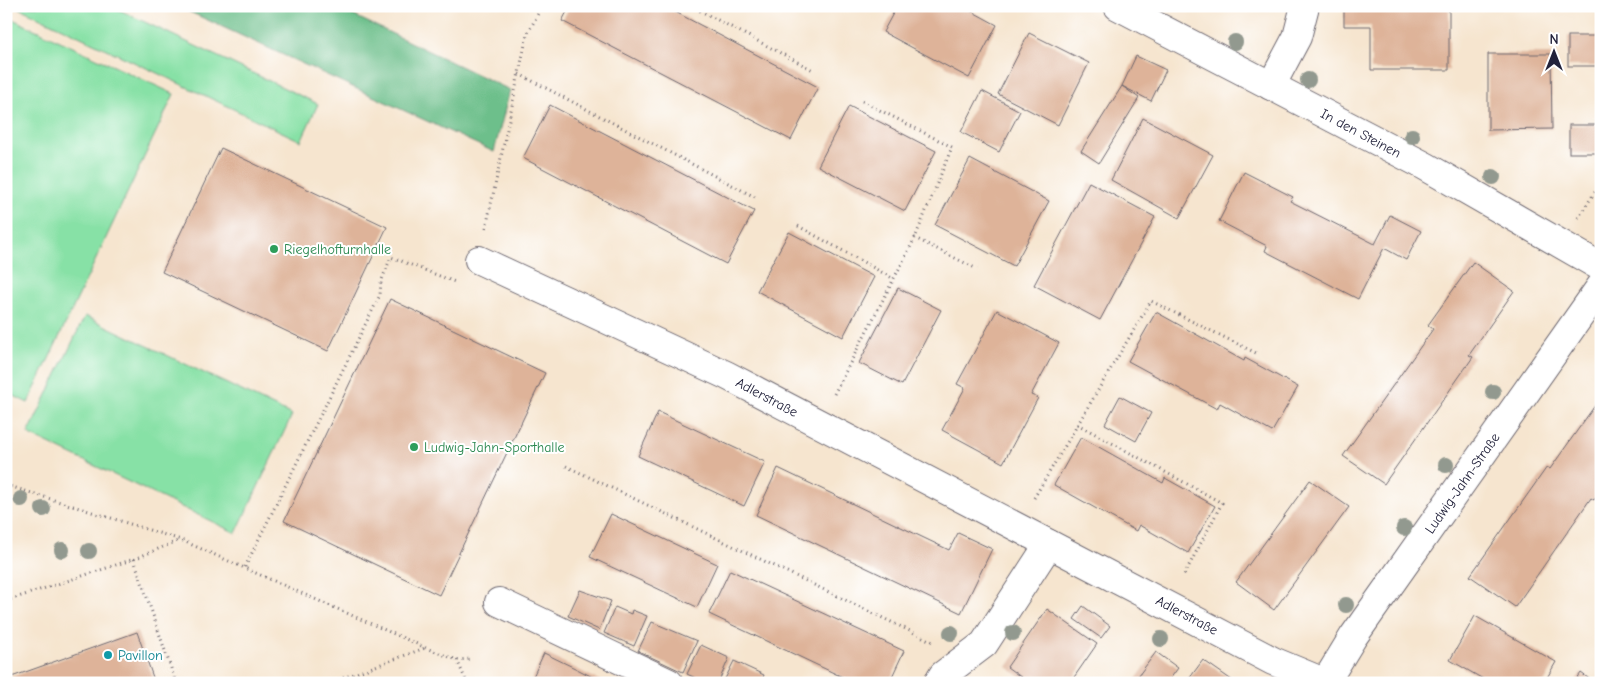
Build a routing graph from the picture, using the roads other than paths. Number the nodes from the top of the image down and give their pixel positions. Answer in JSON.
{"nodes":[{"id":1,"x":1118,"y":6,"type":"edge"},
{"id":2,"x":1305,"y":6,"type":"edge"},
{"id":3,"x":1271,"y":86,"type":"junction"},
{"id":4,"x":479,"y":260,"type":"road end"},
{"id":5,"x":1601,"y":267,"type":"edge"},
{"id":6,"x":1601,"y":286,"type":"edge"},
{"id":7,"x":1049,"y":544,"type":"junction"},
{"id":8,"x":499,"y":602,"type":"dead end"},
{"id":9,"x":669,"y":683,"type":"edge"},
{"id":10,"x":938,"y":683,"type":"edge"},
{"id":11,"x":1325,"y":683,"type":"edge"}],
"edges":[{"from":1,"to":3,"type":"street","name":"In den Steinen"},
{"from":2,"to":3,"type":"street"},
{"from":3,"to":5,"type":"street","name":"In den Steinen"},
{"from":4,"to":7,"type":"street","name":"Adlerstraße"},
{"from":6,"to":11,"type":"street","name":"Ludwig-Jahn-Straße"},
{"from":7,"to":10,"type":"street"},
{"from":7,"to":11,"type":"street","name":"Adlerstraße"},
{"from":8,"to":9,"type":"street"}]}
